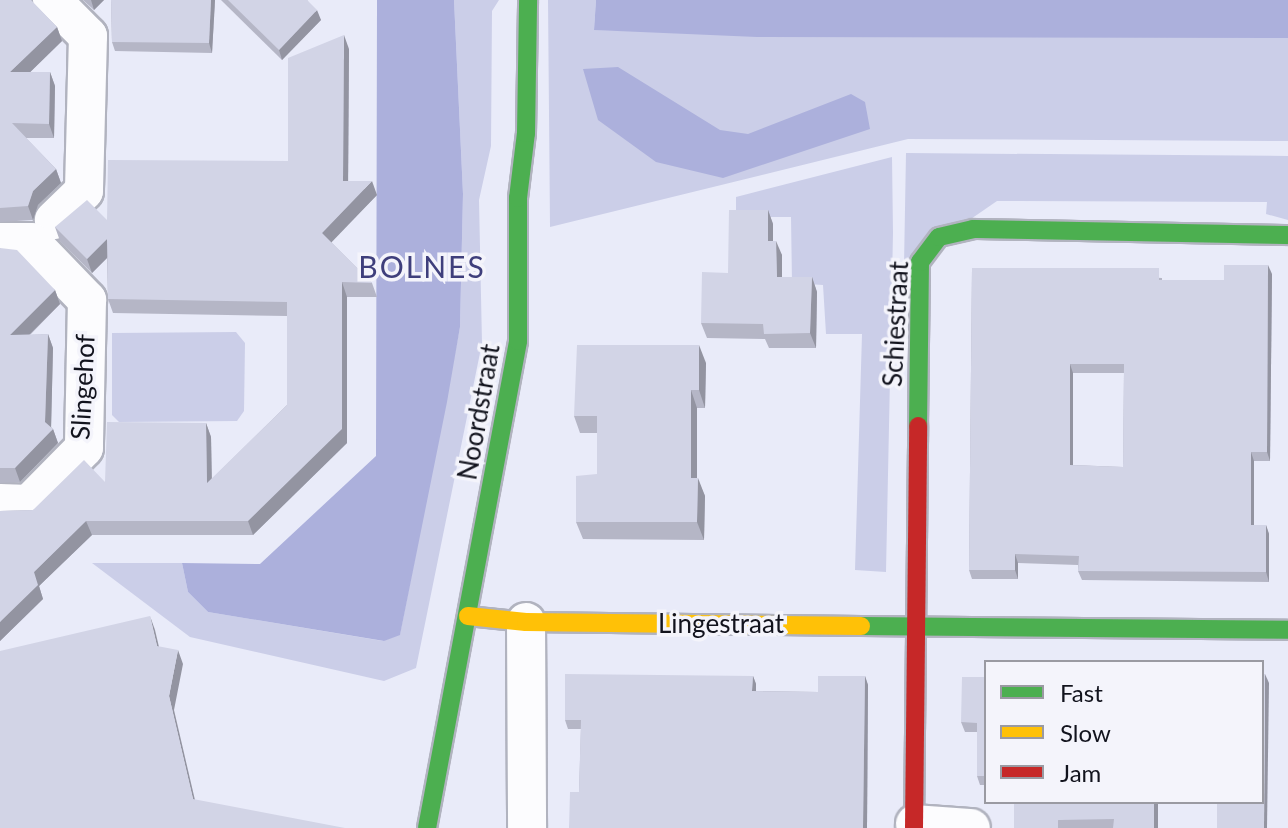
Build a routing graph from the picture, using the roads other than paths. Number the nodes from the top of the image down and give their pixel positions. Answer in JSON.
{"nodes":[{"id":1,"x":52,"y":0,"type":"edge"},
{"id":2,"x":528,"y":0,"type":"edge"},
{"id":3,"x":32,"y":234,"type":"edge"},
{"id":4,"x":1288,"y":235,"type":"edge"},
{"id":5,"x":0,"y":503,"type":"edge"},
{"id":6,"x":468,"y":616,"type":"junction"},
{"id":7,"x":526,"y":622,"type":"junction"},
{"id":8,"x":917,"y":625,"type":"junction"},
{"id":9,"x":1288,"y":630,"type":"edge"},
{"id":10,"x":914,"y":826,"type":"edge"},
{"id":11,"x":427,"y":828,"type":"edge"},
{"id":12,"x":527,"y":828,"type":"edge"},
{"id":13,"x":971,"y":828,"type":"edge"}],
"edges":[{"from":1,"to":3,"type":"street","name":"Slingehof"},
{"from":2,"to":6,"type":"street","name":"Noordstraat"},
{"from":3,"to":5,"type":"street","name":"Slingehof"},
{"from":4,"to":8,"type":"street","name":"Schiestraat"},
{"from":6,"to":7,"type":"street","name":"Lingestraat"},
{"from":6,"to":11,"type":"street","name":"Noordstraat"},
{"from":7,"to":8,"type":"street","name":"Lingestraat"},
{"from":7,"to":12,"type":"street"},
{"from":8,"to":9,"type":"street","name":"Lingestraat"},
{"from":8,"to":10,"type":"street"},
{"from":10,"to":13,"type":"street"}]}
